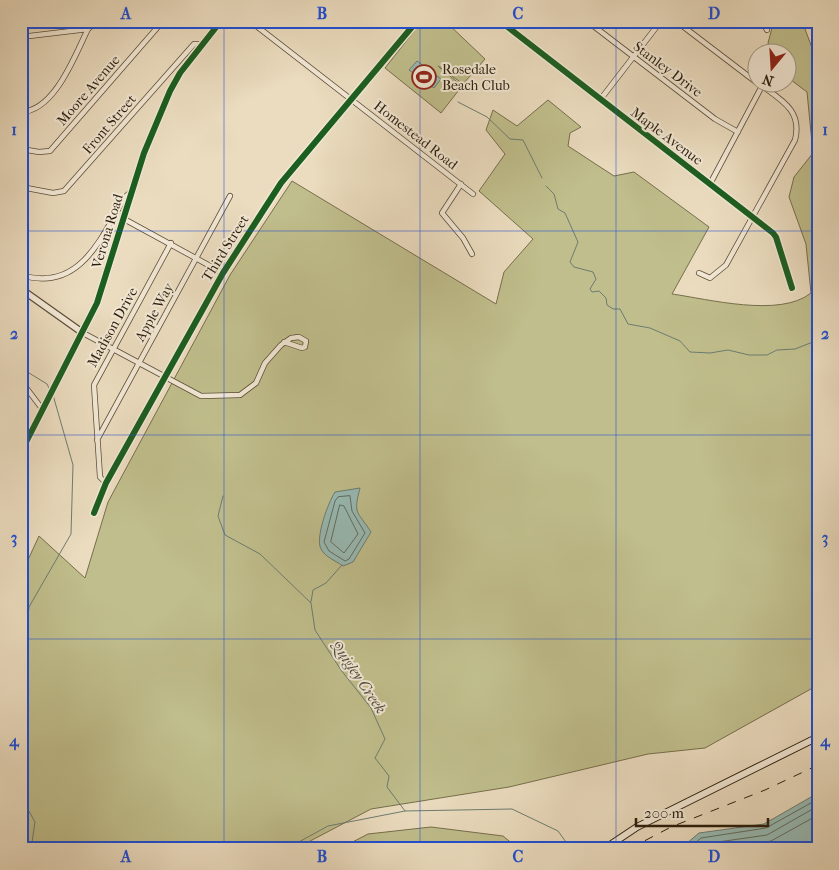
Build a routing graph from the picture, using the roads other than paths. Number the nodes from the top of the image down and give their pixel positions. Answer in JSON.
{"nodes":[{"id":1,"x":88,"y":21,"type":"edge"},
{"id":2,"x":96,"y":21,"type":"edge"},
{"id":3,"x":163,"y":21,"type":"edge"},
{"id":4,"x":221,"y":21,"type":"edge"},
{"id":5,"x":250,"y":21,"type":"edge"},
{"id":6,"x":417,"y":21,"type":"edge"},
{"id":7,"x":500,"y":21,"type":"edge"},
{"id":8,"x":587,"y":21,"type":"edge"},
{"id":9,"x":661,"y":21,"type":"edge"},
{"id":10,"x":676,"y":21,"type":"edge"},
{"id":11,"x":762,"y":21,"type":"edge"},
{"id":12,"x":88,"y":29,"type":"junction"},
{"id":13,"x":766,"y":30,"type":"dead end"},
{"id":14,"x":21,"y":36,"type":"edge"},
{"id":15,"x":202,"y":44,"type":"junction"},
{"id":16,"x":634,"y":57,"type":"junction"},
{"id":17,"x":746,"y":75,"type":"edge"},
{"id":18,"x":755,"y":92,"type":"edge"},
{"id":19,"x":768,"y":92,"type":"edge"},
{"id":20,"x":352,"y":100,"type":"junction"},
{"id":21,"x":600,"y":100,"type":"junction"},
{"id":22,"x":21,"y":112,"type":"edge"},
{"id":23,"x":738,"y":132,"type":"junction"},
{"id":24,"x":21,"y":149,"type":"edge"},
{"id":25,"x":461,"y":184,"type":"junction"},
{"id":26,"x":710,"y":184,"type":"junction"},
{"id":27,"x":21,"y":187,"type":"edge"},
{"id":28,"x":132,"y":191,"type":"junction"},
{"id":29,"x":473,"y":194,"type":"dead end"},
{"id":30,"x":230,"y":196,"type":"dead end"},
{"id":31,"x":753,"y":216,"type":"junction"},
{"id":32,"x":124,"y":219,"type":"junction"},
{"id":33,"x":171,"y":243,"type":"junction"},
{"id":34,"x":472,"y":254,"type":"dead end"},
{"id":35,"x":197,"y":257,"type":"junction"},
{"id":36,"x":223,"y":273,"type":"junction"},
{"id":37,"x":699,"y":274,"type":"dead end"},
{"id":38,"x":21,"y":276,"type":"edge"},
{"id":39,"x":792,"y":288,"type":"dead end"},
{"id":40,"x":21,"y":289,"type":"edge"},
{"id":41,"x":83,"y":333,"type":"junction"},
{"id":42,"x":284,"y":342,"type":"dead end"},
{"id":43,"x":112,"y":349,"type":"junction"},
{"id":44,"x":138,"y":363,"type":"junction"},
{"id":45,"x":165,"y":378,"type":"junction"},
{"id":46,"x":21,"y":381,"type":"edge"},
{"id":47,"x":43,"y":410,"type":"junction"},
{"id":48,"x":97,"y":440,"type":"junction"},
{"id":49,"x":21,"y":452,"type":"edge"},
{"id":50,"x":106,"y":483,"type":"junction"},
{"id":51,"x":94,"y":513,"type":"dead end"},
{"id":52,"x":818,"y":737,"type":"edge"},
{"id":53,"x":604,"y":849,"type":"edge"}],
"edges":[{"from":1,"to":12,"type":"street"},
{"from":2,"to":12,"type":"street"},
{"from":3,"to":24,"type":"street","name":"Moore Avenue"},
{"from":4,"to":15,"type":"street","name":"Verona Road"},
{"from":5,"to":20,"type":"street","name":"Homestead Road"},
{"from":6,"to":20,"type":"street","name":"Third Street"},
{"from":7,"to":21,"type":"street","name":"Maple Avenue"},
{"from":8,"to":16,"type":"street","name":"Stanley Drive"},
{"from":9,"to":16,"type":"street"},
{"from":10,"to":17,"type":"street"},
{"from":11,"to":13,"type":"street"},
{"from":12,"to":14,"type":"street"},
{"from":12,"to":22,"type":"street"},
{"from":15,"to":27,"type":"street","name":"Front Street"},
{"from":15,"to":28,"type":"street","name":"Verona Road"},
{"from":16,"to":21,"type":"street"},
{"from":16,"to":23,"type":"street","name":"Stanley Drive"},
{"from":18,"to":23,"type":"street"},
{"from":19,"to":31,"type":"street"},
{"from":20,"to":25,"type":"street","name":"Homestead Road"},
{"from":20,"to":36,"type":"street","name":"Third Street"},
{"from":21,"to":26,"type":"street","name":"Maple Avenue"},
{"from":23,"to":26,"type":"street"},
{"from":25,"to":29,"type":"street","name":"Homestead Road"},
{"from":25,"to":34,"type":"street"},
{"from":26,"to":31,"type":"street","name":"Maple Avenue"},
{"from":28,"to":32,"type":"street","name":"Verona Road"},
{"from":28,"to":38,"type":"street"},
{"from":30,"to":35,"type":"street","name":"Apple Way"},
{"from":31,"to":37,"type":"street"},
{"from":31,"to":39,"type":"street","name":"Maple Avenue"},
{"from":32,"to":33,"type":"street"},
{"from":32,"to":41,"type":"street","name":"Verona Road"},
{"from":33,"to":35,"type":"street"},
{"from":33,"to":43,"type":"street","name":"Madison Drive"},
{"from":35,"to":36,"type":"street"},
{"from":35,"to":44,"type":"street","name":"Apple Way"},
{"from":36,"to":45,"type":"street","name":"Third Street"},
{"from":40,"to":41,"type":"street"},
{"from":41,"to":43,"type":"street"},
{"from":41,"to":47,"type":"street","name":"Verona Road"},
{"from":42,"to":45,"type":"street"},
{"from":43,"to":44,"type":"street"},
{"from":43,"to":48,"type":"street","name":"Madison Drive"},
{"from":44,"to":45,"type":"street"},
{"from":44,"to":48,"type":"street","name":"Apple Way"},
{"from":45,"to":50,"type":"street","name":"Third Street"},
{"from":46,"to":47,"type":"street"},
{"from":47,"to":49,"type":"street","name":"Verona Road"},
{"from":48,"to":50,"type":"street","name":"Madison Drive"},
{"from":50,"to":51,"type":"street","name":"Third Street"},
{"from":52,"to":53,"type":"main road"}]}
